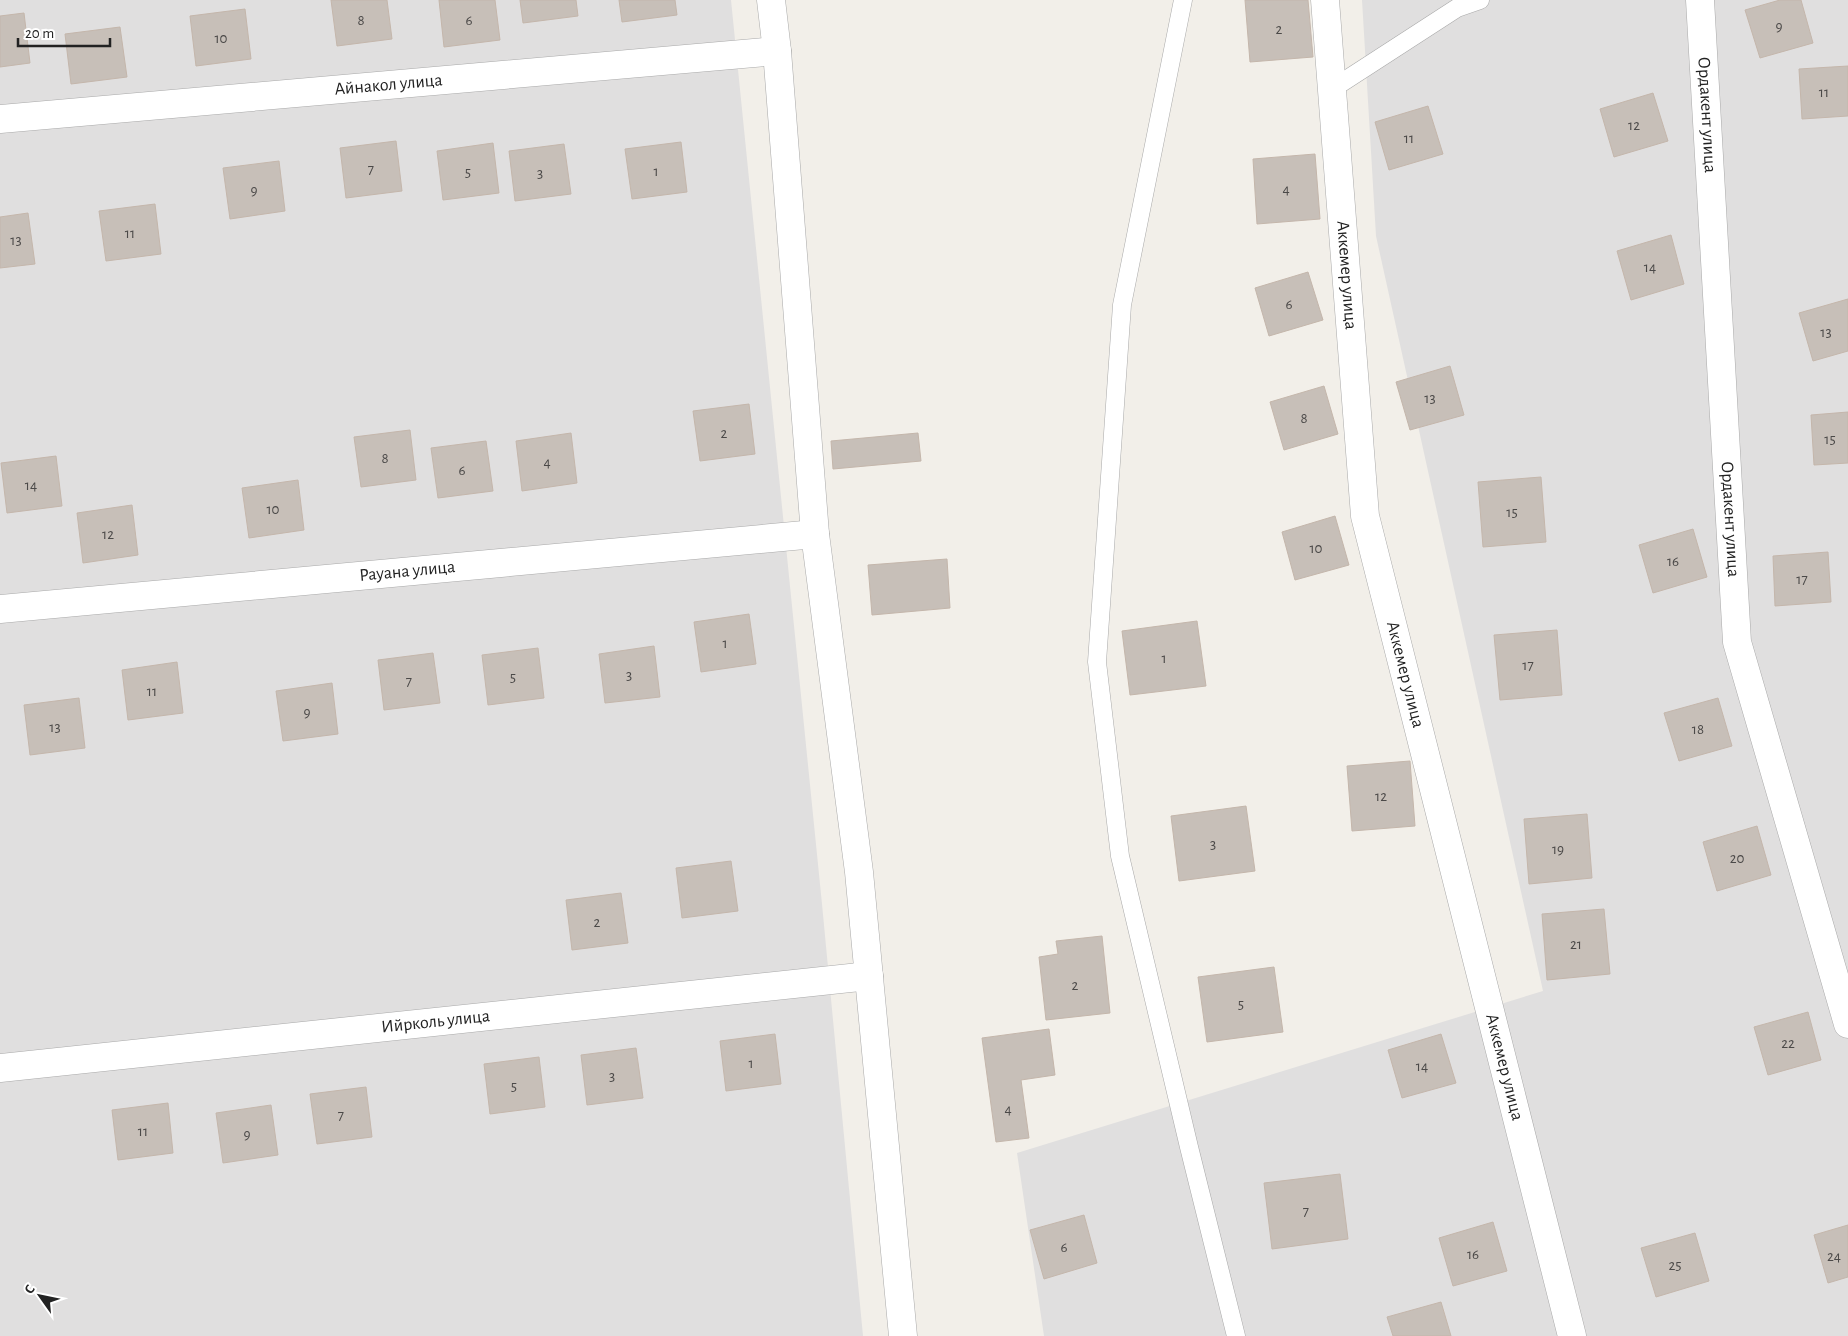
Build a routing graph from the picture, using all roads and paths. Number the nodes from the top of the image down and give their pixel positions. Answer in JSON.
{"nodes":[{"id":1,"x":771,"y":0,"type":"edge"},
{"id":2,"x":1183,"y":0,"type":"edge"},
{"id":3,"x":1325,"y":0,"type":"edge"},
{"id":4,"x":1480,"y":0,"type":"edge"},
{"id":5,"x":1700,"y":0,"type":"edge"},
{"id":6,"x":777,"y":51,"type":"junction"},
{"id":7,"x":1332,"y":89,"type":"junction"},
{"id":8,"x":0,"y":119,"type":"edge"},
{"id":9,"x":815,"y":534,"type":"junction"},
{"id":10,"x":0,"y":608,"type":"edge"},
{"id":11,"x":869,"y":976,"type":"junction"},
{"id":12,"x":1848,"y":1024,"type":"edge"},
{"id":13,"x":0,"y":1068,"type":"edge"},
{"id":14,"x":903,"y":1336,"type":"edge"},
{"id":15,"x":1236,"y":1336,"type":"edge"},
{"id":16,"x":1572,"y":1336,"type":"edge"}],
"edges":[{"from":1,"to":6,"type":"street"},
{"from":2,"to":15,"type":"lane"},
{"from":3,"to":7,"type":"street","name":"Аккемер улица"},
{"from":4,"to":7,"type":"lane"},
{"from":5,"to":12,"type":"street","name":"Ордакент улица"},
{"from":6,"to":8,"type":"street","name":"Айнакол улица"},
{"from":6,"to":9,"type":"street"},
{"from":7,"to":16,"type":"street","name":"Аккемер улица"},
{"from":9,"to":10,"type":"street","name":"Рауана улица"},
{"from":9,"to":11,"type":"street"},
{"from":11,"to":13,"type":"street","name":"Ийрколь улица"},
{"from":11,"to":14,"type":"street"}]}
